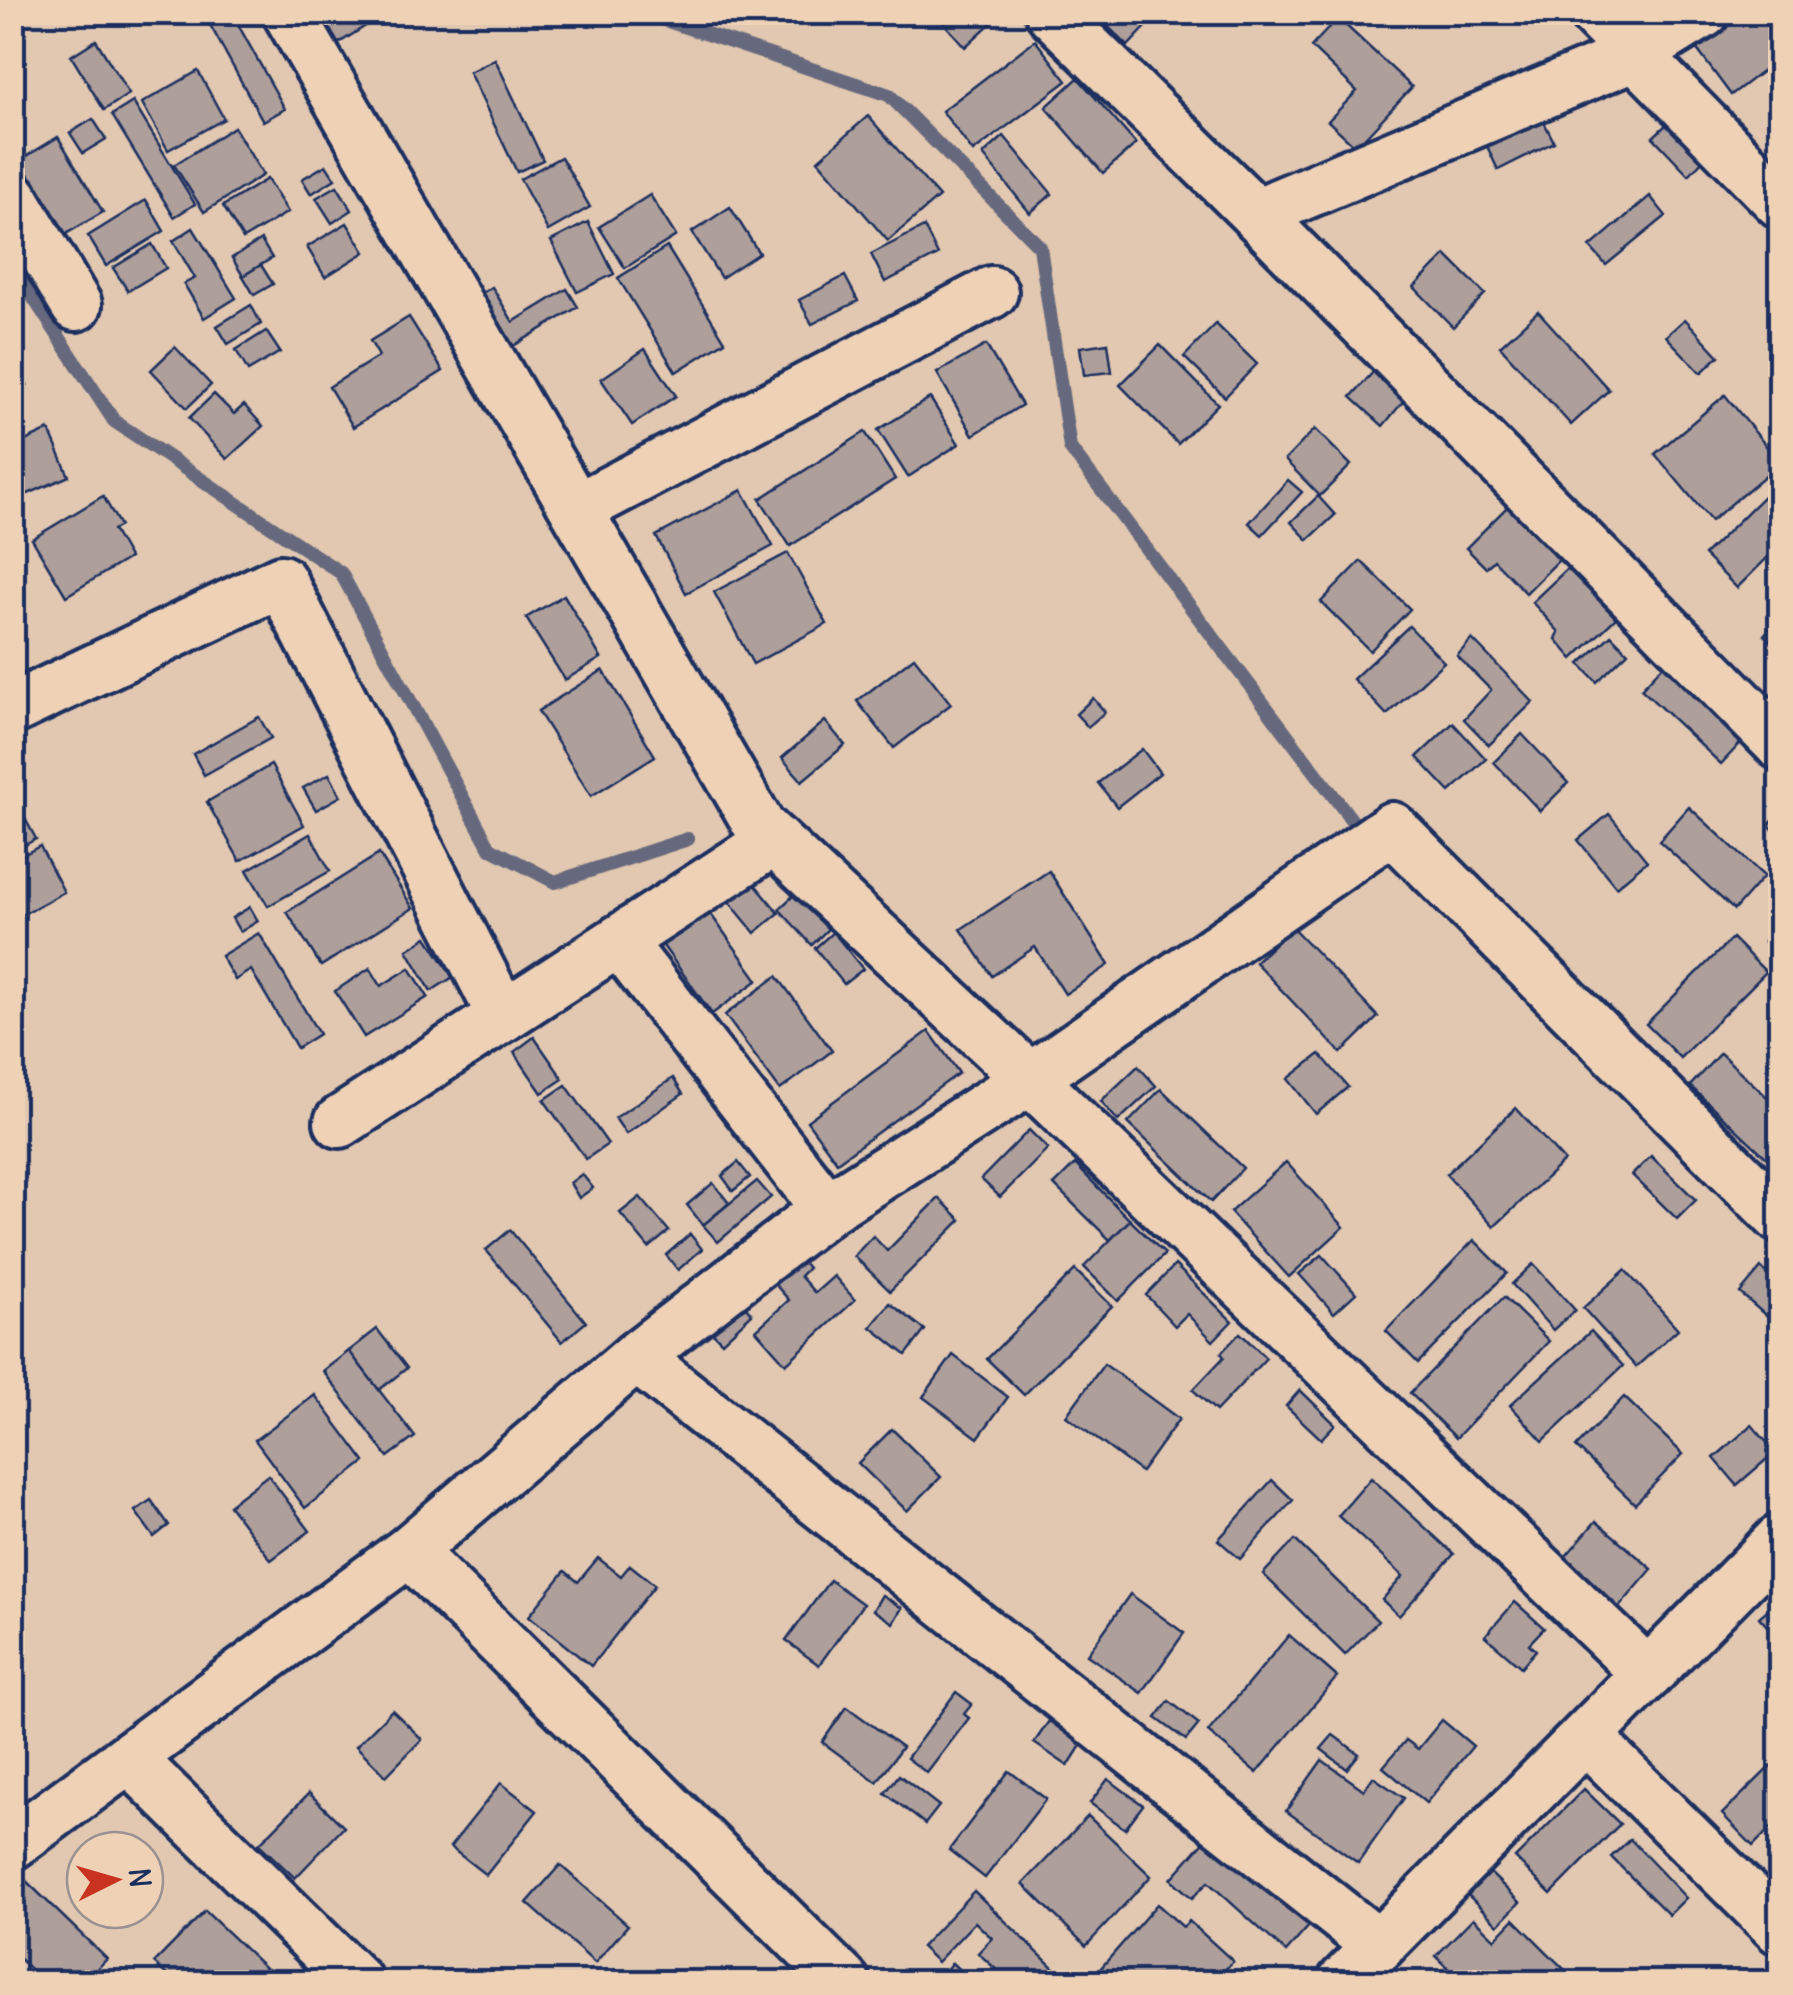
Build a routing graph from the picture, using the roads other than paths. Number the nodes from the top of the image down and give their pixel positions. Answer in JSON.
{"nodes":[{"id":1,"x":288,"y":12,"type":"edge"},
{"id":2,"x":1051,"y":12,"type":"edge"},
{"id":3,"x":1594,"y":12,"type":"edge"},
{"id":4,"x":1704,"y":12,"type":"edge"},
{"id":5,"x":1636,"y":54,"type":"junction"},
{"id":6,"x":12,"y":197,"type":"edge"},
{"id":7,"x":1780,"y":202,"type":"edge"},
{"id":8,"x":1256,"y":214,"type":"junction"},
{"id":9,"x":992,"y":292,"type":"dead end"},
{"id":10,"x":76,"y":305,"type":"dead end"},
{"id":11,"x":577,"y":510,"type":"junction"},
{"id":12,"x":12,"y":708,"type":"edge"},
{"id":13,"x":1780,"y":744,"type":"edge"},
{"id":14,"x":774,"y":840,"type":"junction"},
{"id":15,"x":620,"y":941,"type":"junction"},
{"id":16,"x":503,"y":1016,"type":"junction"},
{"id":17,"x":1030,"y":1079,"type":"junction"},
{"id":18,"x":340,"y":1122,"type":"dead end"},
{"id":19,"x":827,"y":1209,"type":"junction"},
{"id":20,"x":1780,"y":1217,"type":"edge"},
{"id":21,"x":636,"y":1357,"type":"junction"},
{"id":22,"x":1780,"y":1540,"type":"edge"},
{"id":23,"x":410,"y":1551,"type":"junction"},
{"id":24,"x":1648,"y":1674,"type":"junction"},
{"id":25,"x":1586,"y":1736,"type":"junction"},
{"id":26,"x":128,"y":1758,"type":"junction"},
{"id":27,"x":12,"y":1844,"type":"edge"},
{"id":28,"x":1780,"y":1929,"type":"edge"},
{"id":29,"x":1379,"y":1946,"type":"junction"},
{"id":30,"x":356,"y":1982,"type":"edge"},
{"id":31,"x":844,"y":1982,"type":"edge"},
{"id":32,"x":1343,"y":1982,"type":"edge"}],
"edges":[{"from":1,"to":11,"type":"street"},
{"from":2,"to":8,"type":"street"},
{"from":3,"to":5,"type":"street"},
{"from":4,"to":5,"type":"street"},
{"from":5,"to":7,"type":"street"},
{"from":5,"to":8,"type":"street"},
{"from":6,"to":10,"type":"street"},
{"from":8,"to":13,"type":"street"},
{"from":9,"to":11,"type":"street"},
{"from":11,"to":14,"type":"street"},
{"from":12,"to":16,"type":"street"},
{"from":14,"to":15,"type":"street"},
{"from":14,"to":17,"type":"street"},
{"from":15,"to":16,"type":"street"},
{"from":15,"to":19,"type":"street"},
{"from":16,"to":18,"type":"street"},
{"from":17,"to":19,"type":"street"},
{"from":17,"to":20,"type":"street"},
{"from":17,"to":24,"type":"street"},
{"from":19,"to":21,"type":"street"},
{"from":21,"to":23,"type":"street"},
{"from":21,"to":29,"type":"street"},
{"from":22,"to":24,"type":"street"},
{"from":23,"to":26,"type":"street"},
{"from":23,"to":31,"type":"street"},
{"from":24,"to":25,"type":"street"},
{"from":25,"to":28,"type":"street"},
{"from":25,"to":29,"type":"street"},
{"from":26,"to":27,"type":"street"},
{"from":26,"to":30,"type":"street"},
{"from":29,"to":32,"type":"street"}]}
